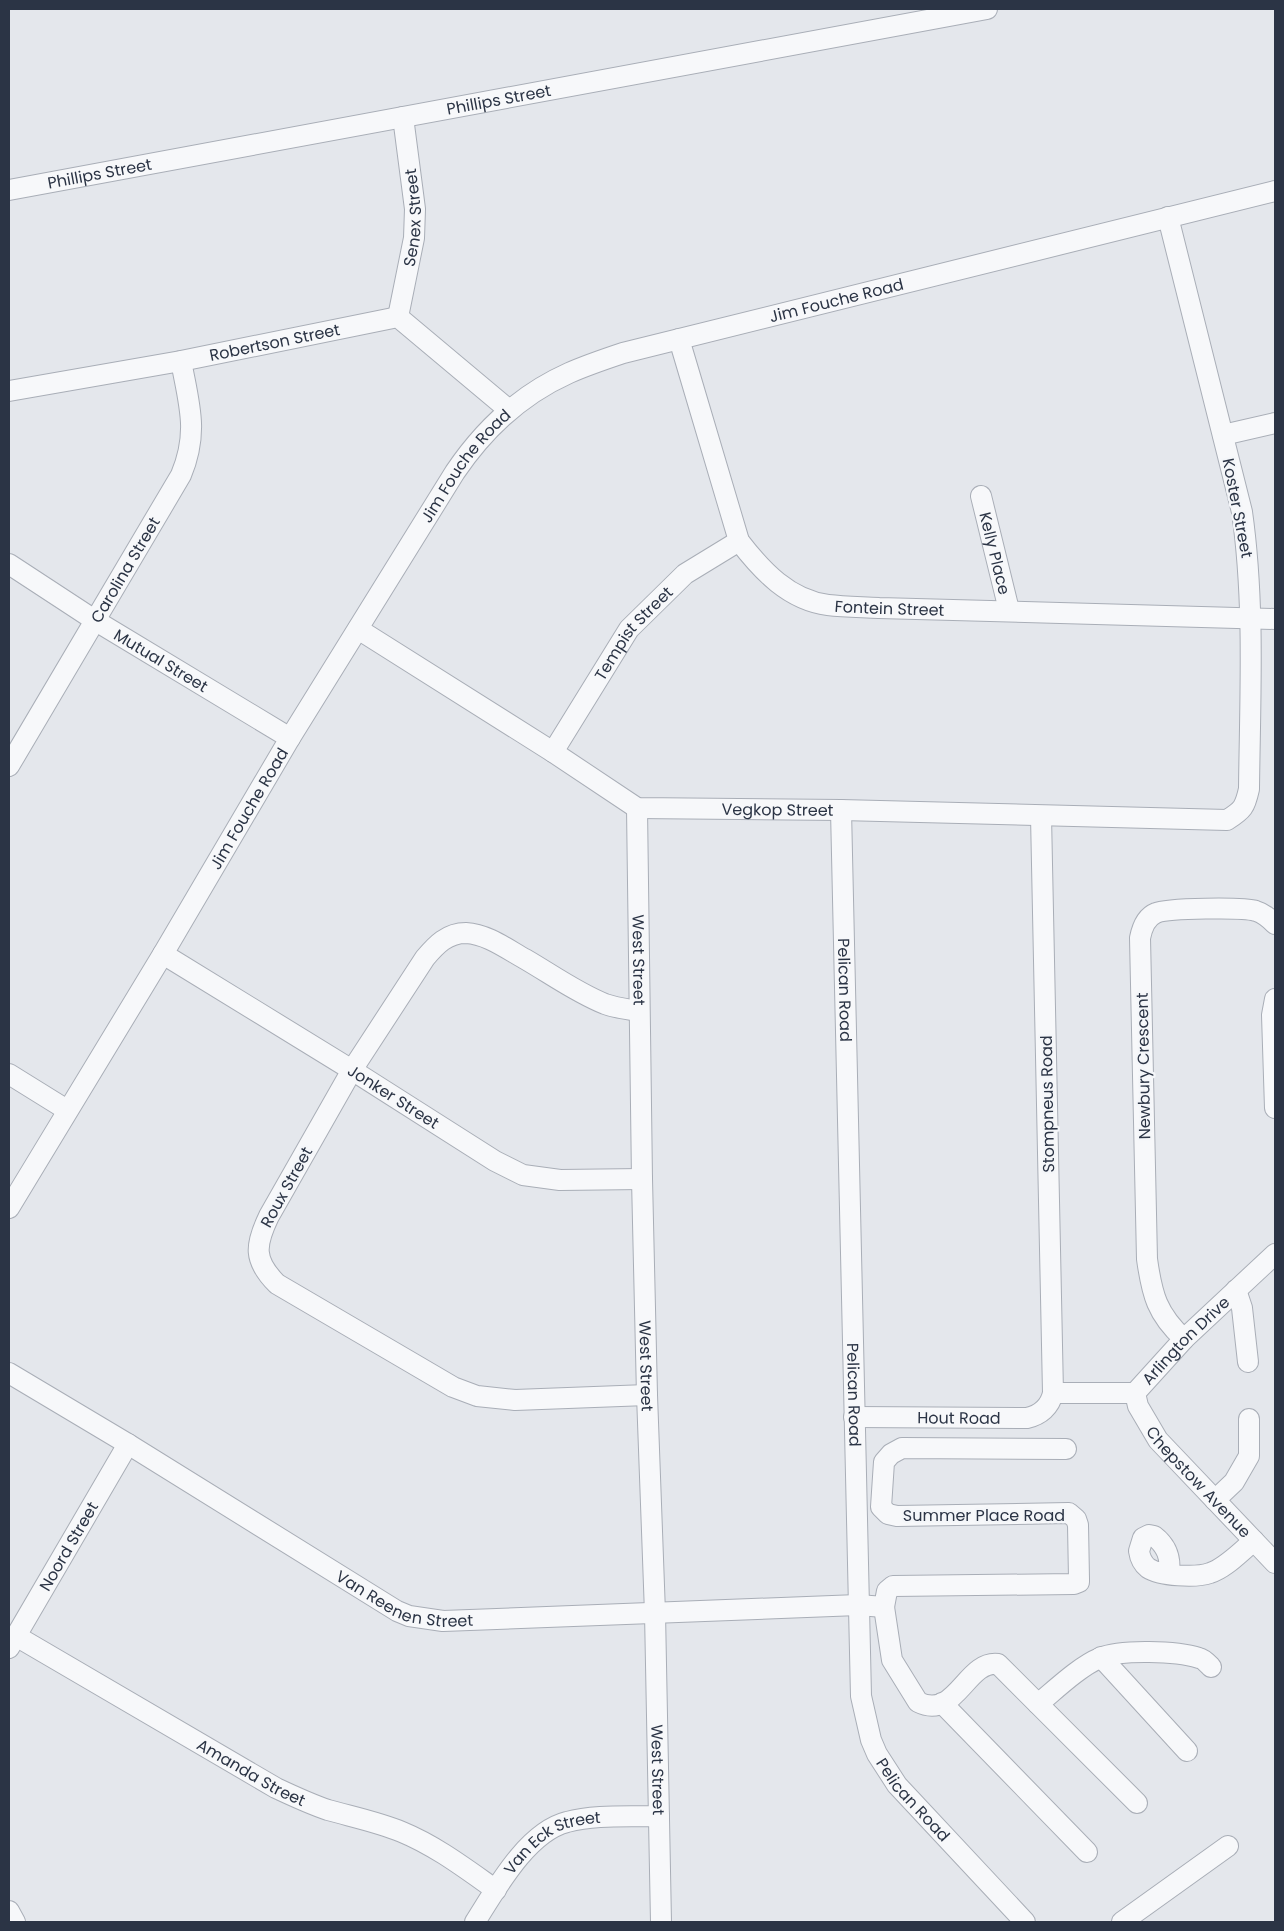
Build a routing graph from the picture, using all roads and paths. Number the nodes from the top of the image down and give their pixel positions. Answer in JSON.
{"nodes":[{"id":1,"x":987,"y":9,"type":"edge"},
{"id":2,"x":403,"y":117,"type":"junction"},
{"id":3,"x":9,"y":190,"type":"edge"},
{"id":4,"x":1275,"y":191,"type":"edge"},
{"id":5,"x":1168,"y":217,"type":"junction"},
{"id":6,"x":398,"y":317,"type":"junction"},
{"id":7,"x":679,"y":339,"type":"junction"},
{"id":8,"x":181,"y":361,"type":"junction"},
{"id":9,"x":9,"y":391,"type":"edge"},
{"id":10,"x":509,"y":410,"type":"junction"},
{"id":11,"x":1275,"y":423,"type":"edge"},
{"id":12,"x":1223,"y":435,"type":"junction"},
{"id":13,"x":981,"y":496,"type":"dead end"},
{"id":14,"x":739,"y":541,"type":"junction"},
{"id":15,"x":9,"y":564,"type":"edge"},
{"id":16,"x":1009,"y":610,"type":"junction"},
{"id":17,"x":1251,"y":618,"type":"junction"},
{"id":18,"x":1275,"y":619,"type":"edge"},
{"id":19,"x":96,"y":621,"type":"junction"},
{"id":20,"x":358,"y":629,"type":"junction"},
{"id":21,"x":290,"y":738,"type":"junction"},
{"id":22,"x":553,"y":752,"type":"junction"},
{"id":23,"x":9,"y":766,"type":"edge"},
{"id":24,"x":1245,"y":805,"type":"joint"},
{"id":25,"x":637,"y":808,"type":"junction"},
{"id":26,"x":841,"y":810,"type":"junction"},
{"id":27,"x":1041,"y":816,"type":"junction"},
{"id":28,"x":1275,"y":924,"type":"edge"},
{"id":29,"x":163,"y":954,"type":"junction"},
{"id":30,"x":1275,"y":999,"type":"edge"},
{"id":31,"x":638,"y":1011,"type":"junction"},
{"id":32,"x":352,"y":1070,"type":"junction"},
{"id":33,"x":9,"y":1074,"type":"edge"},
{"id":34,"x":1275,"y":1108,"type":"edge"},
{"id":35,"x":68,"y":1110,"type":"junction"},
{"id":36,"x":642,"y":1179,"type":"junction"},
{"id":37,"x":9,"y":1208,"type":"edge"},
{"id":38,"x":1275,"y":1254,"type":"edge"},
{"id":39,"x":1236,"y":1290,"type":"junction"},
{"id":40,"x":1184,"y":1339,"type":"junction"},
{"id":41,"x":1248,"y":1362,"type":"dead end"},
{"id":42,"x":9,"y":1373,"type":"edge"},
{"id":43,"x":1053,"y":1393,"type":"junction"},
{"id":44,"x":1135,"y":1393,"type":"junction"},
{"id":45,"x":647,"y":1395,"type":"junction"},
{"id":46,"x":854,"y":1417,"type":"junction"},
{"id":47,"x":1249,"y":1419,"type":"dead end"},
{"id":48,"x":128,"y":1444,"type":"junction"},
{"id":49,"x":1066,"y":1449,"type":"dead end"},
{"id":50,"x":1215,"y":1500,"type":"junction"},
{"id":51,"x":1254,"y":1541,"type":"junction"},
{"id":52,"x":1275,"y":1563,"type":"edge"},
{"id":53,"x":1169,"y":1573,"type":"dead end"},
{"id":54,"x":858,"y":1605,"type":"junction"},
{"id":55,"x":884,"y":1607,"type":"junction"},
{"id":56,"x":656,"y":1613,"type":"junction"},
{"id":57,"x":12,"y":1642,"type":"edge"},
{"id":58,"x":1101,"y":1657,"type":"junction"},
{"id":59,"x":1211,"y":1668,"type":"dead end"},
{"id":60,"x":942,"y":1703,"type":"junction"},
{"id":61,"x":1038,"y":1704,"type":"junction"},
{"id":62,"x":1187,"y":1751,"type":"dead end"},
{"id":63,"x":1137,"y":1803,"type":"dead end"},
{"id":64,"x":659,"y":1816,"type":"junction"},
{"id":65,"x":1228,"y":1846,"type":"dead end"},
{"id":66,"x":1087,"y":1852,"type":"dead end"},
{"id":67,"x":496,"y":1890,"type":"junction"},
{"id":68,"x":9,"y":1911,"type":"edge"},
{"id":69,"x":15,"y":1922,"type":"edge"},
{"id":70,"x":475,"y":1922,"type":"edge"},
{"id":71,"x":661,"y":1922,"type":"edge"},
{"id":72,"x":1025,"y":1922,"type":"edge"},
{"id":73,"x":1122,"y":1922,"type":"edge"}],
"edges":[{"from":1,"to":2,"type":"street","name":"Phillips Street"},
{"from":2,"to":3,"type":"street","name":"Phillips Street"},
{"from":2,"to":6,"type":"street","name":"Senex Street"},
{"from":4,"to":5,"type":"street","name":"Jim Fouche Road"},
{"from":5,"to":7,"type":"street","name":"Jim Fouche Road"},
{"from":5,"to":12,"type":"street","name":"Koster Street"},
{"from":6,"to":8,"type":"street","name":"Robertson Street"},
{"from":6,"to":10,"type":"street"},
{"from":7,"to":10,"type":"street","name":"Jim Fouche Road"},
{"from":7,"to":14,"type":"street","name":"Fontein Street"},
{"from":8,"to":9,"type":"street","name":"Robertson Street"},
{"from":8,"to":19,"type":"street","name":"Carolina Street"},
{"from":10,"to":20,"type":"street","name":"Jim Fouche Road"},
{"from":11,"to":12,"type":"street"},
{"from":12,"to":17,"type":"street","name":"Koster Street"},
{"from":13,"to":16,"type":"street","name":"Kelly Place"},
{"from":14,"to":16,"type":"street","name":"Fontein Street"},
{"from":14,"to":22,"type":"street","name":"Tempist Street"},
{"from":15,"to":19,"type":"street","name":"Mutual Street"},
{"from":16,"to":17,"type":"street","name":"Fontein Street"},
{"from":17,"to":18,"type":"street","name":"Fontein Street"},
{"from":17,"to":24,"type":"street","name":"Koster Street"},
{"from":19,"to":21,"type":"street","name":"Mutual Street"},
{"from":19,"to":23,"type":"street","name":"Carolina Street"},
{"from":20,"to":21,"type":"street","name":"Jim Fouche Road"},
{"from":20,"to":22,"type":"street"},
{"from":21,"to":29,"type":"street","name":"Jim Fouche Road"},
{"from":22,"to":25,"type":"street"},
{"from":24,"to":27,"type":"street","name":"Vegkop Street"},
{"from":25,"to":26,"type":"street","name":"Vegkop Street"},
{"from":25,"to":31,"type":"street","name":"West Street"},
{"from":26,"to":27,"type":"street","name":"Vegkop Street"},
{"from":26,"to":46,"type":"street","name":"Pelican Road"},
{"from":27,"to":43,"type":"street","name":"Stompneus Road"},
{"from":28,"to":40,"type":"street","name":"Newbury Crescent"},
{"from":29,"to":32,"type":"street","name":"Jonker Street"},
{"from":29,"to":35,"type":"street","name":"Jim Fouche Road"},
{"from":30,"to":34,"type":"street"},
{"from":31,"to":32,"type":"street","name":"Roux Street"},
{"from":31,"to":36,"type":"street","name":"West Street"},
{"from":32,"to":36,"type":"street","name":"Jonker Street"},
{"from":32,"to":45,"type":"street","name":"Roux Street"},
{"from":33,"to":35,"type":"street"},
{"from":35,"to":37,"type":"street","name":"Jim Fouche Road"},
{"from":36,"to":45,"type":"street","name":"West Street"},
{"from":38,"to":39,"type":"street","name":"Arlington Drive"},
{"from":39,"to":40,"type":"street","name":"Arlington Drive"},
{"from":39,"to":41,"type":"street"},
{"from":40,"to":44,"type":"street","name":"Arlington Drive"},
{"from":42,"to":48,"type":"street","name":"Van Reenen Street"},
{"from":43,"to":44,"type":"street","name":"Arlington Drive"},
{"from":43,"to":46,"type":"street","name":"Hout Road"},
{"from":44,"to":50,"type":"street","name":"Chepstow Avenue"},
{"from":45,"to":56,"type":"street","name":"West Street"},
{"from":46,"to":54,"type":"street","name":"Pelican Road"},
{"from":47,"to":50,"type":"street"},
{"from":48,"to":56,"type":"street","name":"Van Reenen Street"},
{"from":48,"to":57,"type":"street","name":"Noord Street"},
{"from":49,"to":55,"type":"street","name":"Summer Place Road"},
{"from":50,"to":51,"type":"street","name":"Chepstow Avenue"},
{"from":51,"to":52,"type":"street","name":"Chepstow Avenue"},
{"from":51,"to":53,"type":"street"},
{"from":54,"to":55,"type":"street"},
{"from":54,"to":56,"type":"street","name":"Van Reenen Street"},
{"from":54,"to":72,"type":"street","name":"Pelican Road"},
{"from":55,"to":60,"type":"street"},
{"from":56,"to":64,"type":"street","name":"West Street"},
{"from":57,"to":67,"type":"street","name":"Amanda Street"},
{"from":58,"to":59,"type":"street"},
{"from":58,"to":61,"type":"street"},
{"from":58,"to":62,"type":"street"},
{"from":60,"to":61,"type":"street"},
{"from":60,"to":66,"type":"street"},
{"from":61,"to":63,"type":"street"},
{"from":64,"to":67,"type":"street","name":"Van Eck Street"},
{"from":64,"to":71,"type":"street","name":"West Street"},
{"from":65,"to":73,"type":"street"},
{"from":67,"to":70,"type":"street","name":"Van Eck Street"},
{"from":68,"to":69,"type":"street"}]}
